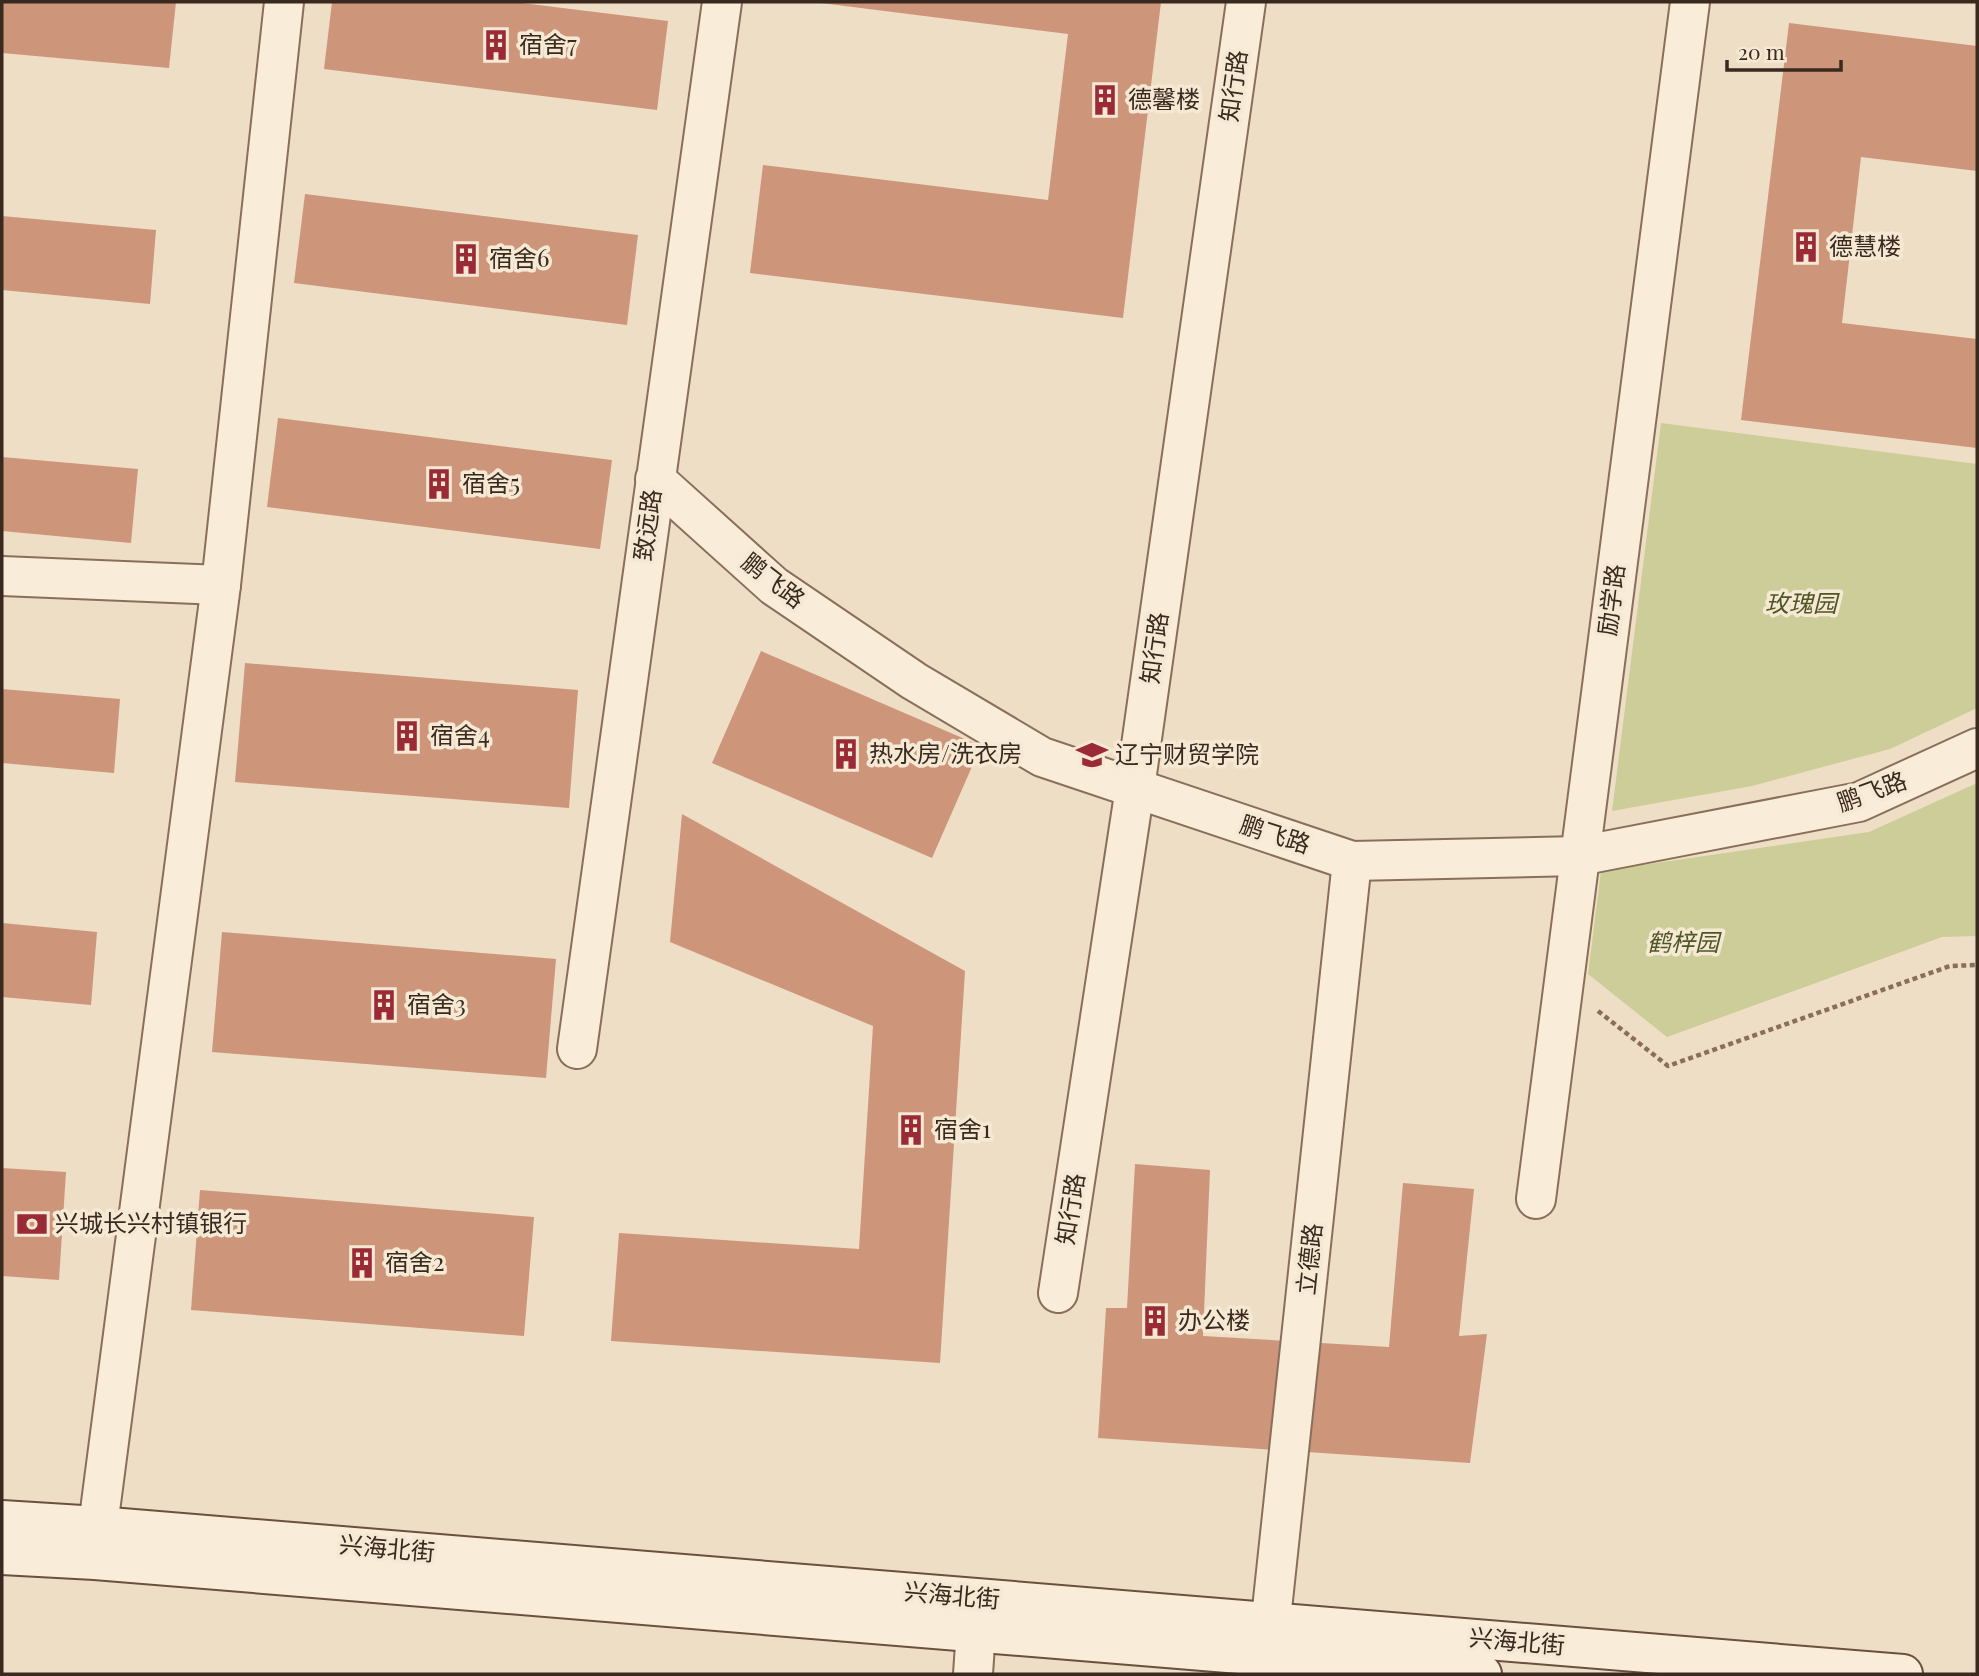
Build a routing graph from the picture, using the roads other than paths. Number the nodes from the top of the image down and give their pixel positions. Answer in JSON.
{"nodes":[{"id":1,"x":284,"y":2,"type":"edge"},
{"id":2,"x":722,"y":2,"type":"edge"},
{"id":3,"x":1246,"y":2,"type":"edge"},
{"id":4,"x":1690,"y":2,"type":"edge"},
{"id":5,"x":654,"y":480,"type":"junction"},
{"id":6,"x":2,"y":576,"type":"edge"},
{"id":7,"x":221,"y":584,"type":"junction"},
{"id":8,"x":1977,"y":748,"type":"edge"},
{"id":9,"x":1135,"y":788,"type":"junction"},
{"id":10,"x":1579,"y":856,"type":"junction"},
{"id":11,"x":1352,"y":861,"type":"junction"},
{"id":12,"x":577,"y":1049,"type":"dead end"},
{"id":13,"x":1536,"y":1199,"type":"dead end"},
{"id":14,"x":1059,"y":1293,"type":"dead end"},
{"id":15,"x":2,"y":1520,"type":"edge"},
{"id":16,"x":98,"y":1526,"type":"junction"},
{"id":17,"x":2,"y":1555,"type":"edge"},
{"id":18,"x":977,"y":1615,"type":"junction"},
{"id":19,"x":1269,"y":1639,"type":"junction"},
{"id":20,"x":973,"y":1674,"type":"edge"},
{"id":21,"x":1482,"y":1674,"type":"edge"},
{"id":22,"x":1903,"y":1674,"type":"edge"}],
"edges":[{"from":1,"to":7,"type":"street"},
{"from":2,"to":5,"type":"street","name":"致远路"},
{"from":3,"to":9,"type":"street","name":"知行路"},
{"from":4,"to":10,"type":"street","name":"励学路"},
{"from":5,"to":9,"type":"street","name":"鹏飞路"},
{"from":5,"to":12,"type":"street","name":"致远路"},
{"from":6,"to":7,"type":"street"},
{"from":7,"to":16,"type":"street"},
{"from":8,"to":10,"type":"street","name":"鹏飞路"},
{"from":9,"to":11,"type":"street","name":"鹏飞路"},
{"from":9,"to":14,"type":"street","name":"知行路"},
{"from":10,"to":11,"type":"street","name":"鹏飞路"},
{"from":10,"to":13,"type":"street","name":"励学路"},
{"from":11,"to":19,"type":"street","name":"立德路"},
{"from":15,"to":16,"type":"street","name":"兴海北街"},
{"from":16,"to":18,"type":"street","name":"兴海北街"},
{"from":17,"to":18,"type":"street","name":"兴海北街"},
{"from":18,"to":19,"type":"street","name":"兴海北街"},
{"from":18,"to":20,"type":"street"},
{"from":19,"to":21,"type":"street","name":"兴海北街"},
{"from":19,"to":22,"type":"street","name":"兴海北街"}]}
